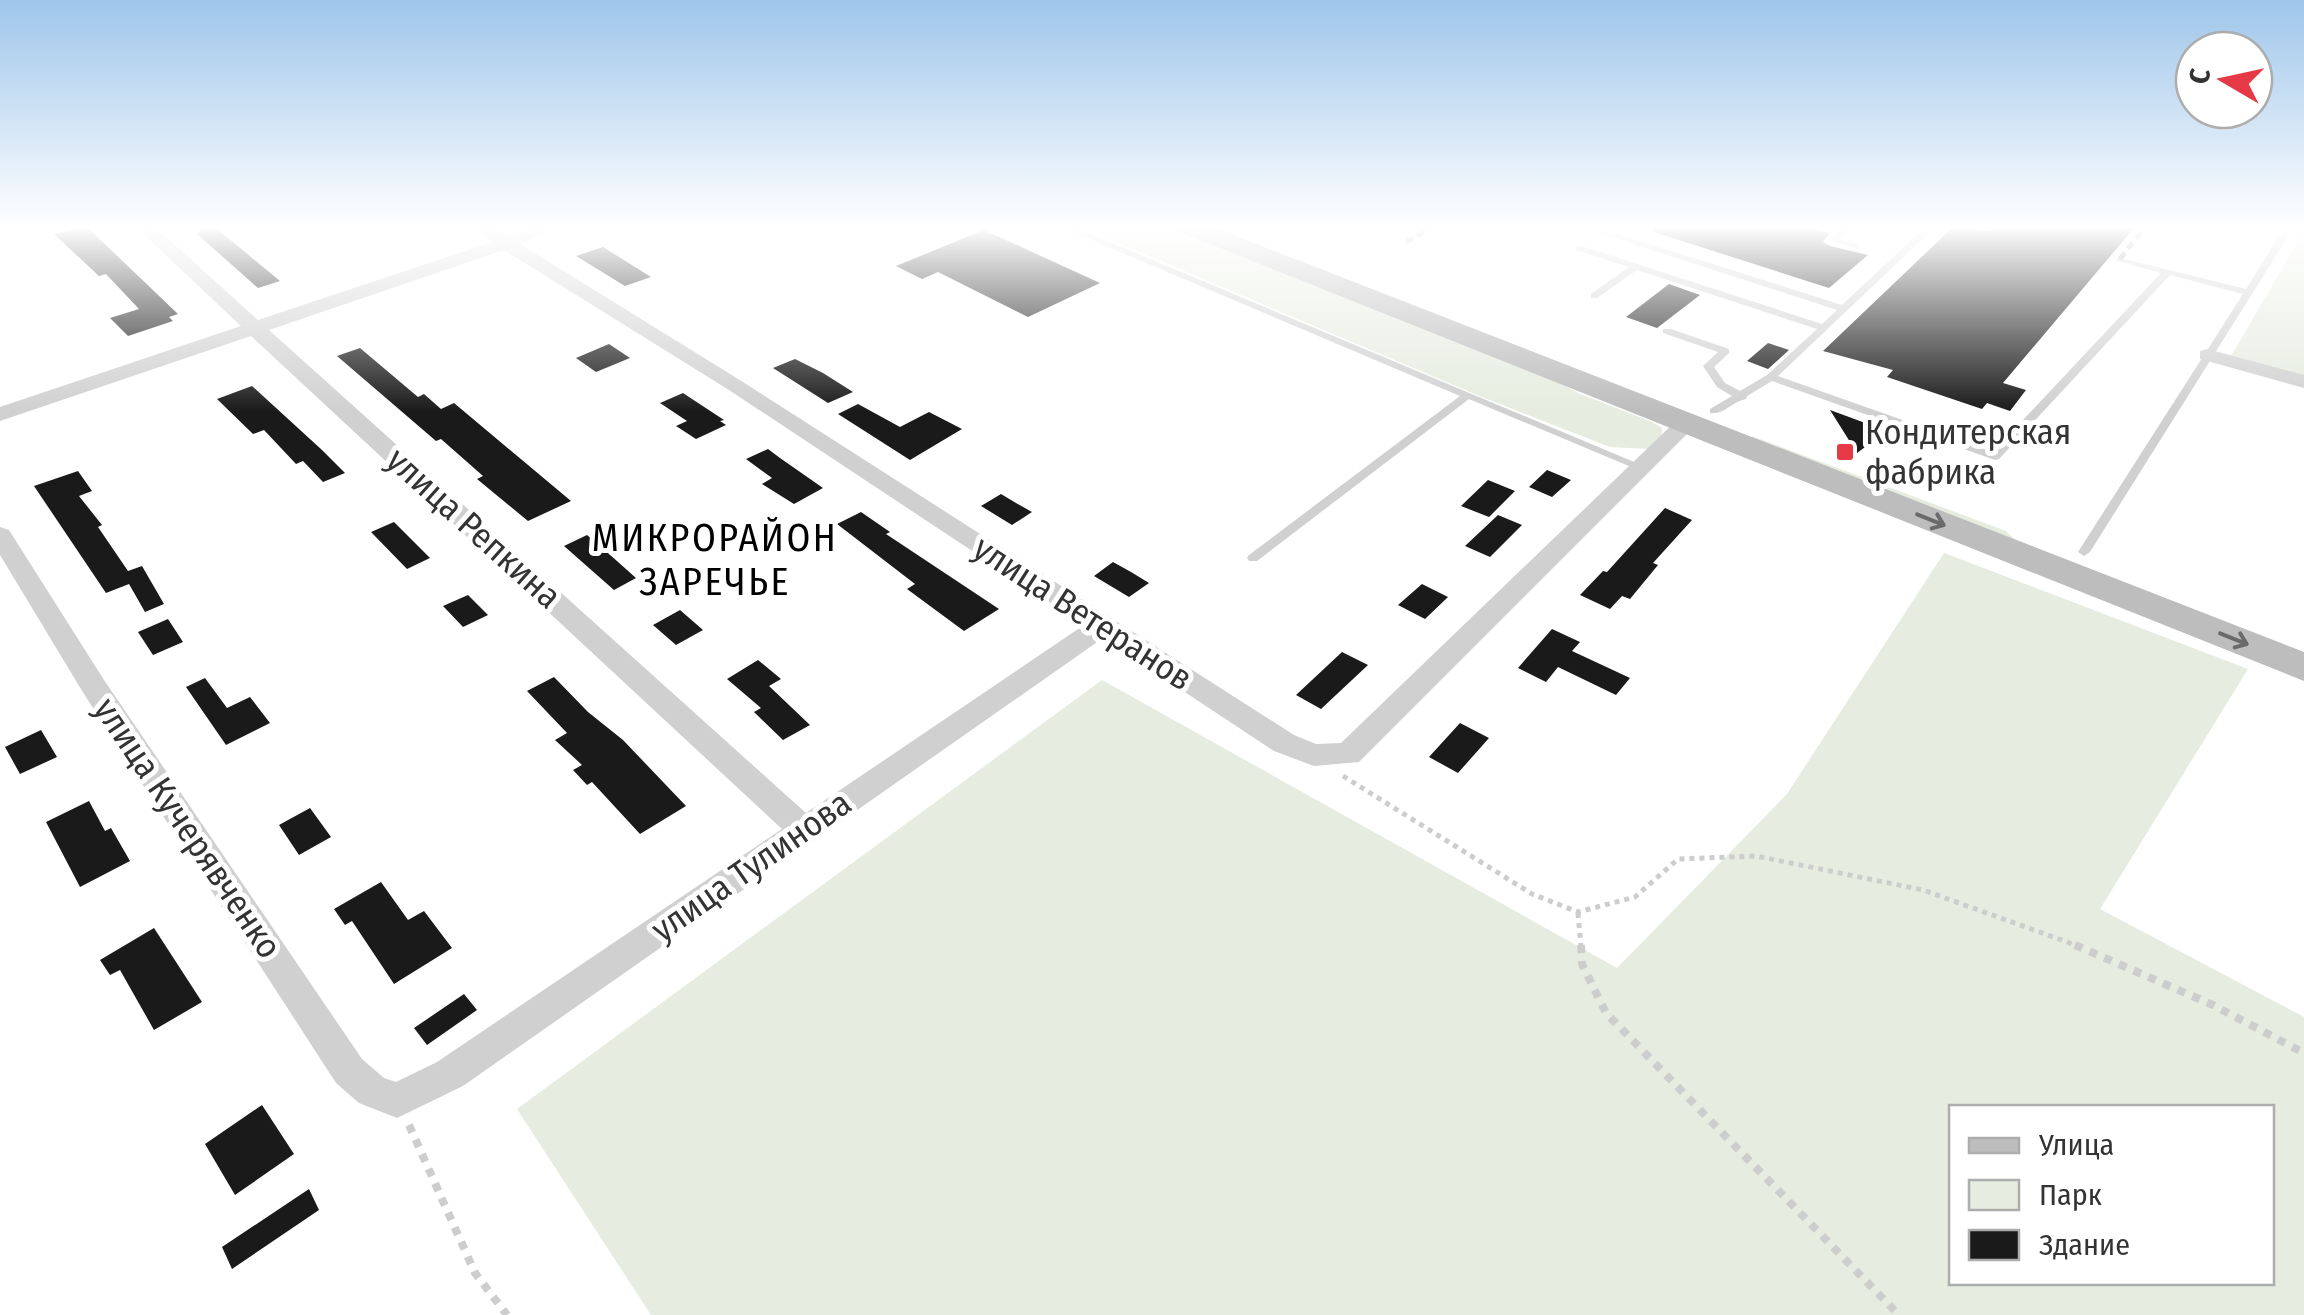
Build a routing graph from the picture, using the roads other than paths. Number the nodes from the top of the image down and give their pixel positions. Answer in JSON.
{"nodes":[{"id":1,"x":212,"y":288,"type":"edge"},
{"id":2,"x":373,"y":288,"type":"edge"},
{"id":3,"x":576,"y":288,"type":"edge"},
{"id":4,"x":1210,"y":288,"type":"edge"},
{"id":5,"x":1358,"y":288,"type":"edge"},
{"id":6,"x":1390,"y":288,"type":"edge"},
{"id":7,"x":1605,"y":288,"type":"edge"},
{"id":8,"x":1701,"y":288,"type":"edge"},
{"id":9,"x":1779,"y":288,"type":"edge"},
{"id":10,"x":1864,"y":288,"type":"edge"},
{"id":11,"x":2152,"y":288,"type":"edge"},
{"id":12,"x":2233,"y":288,"type":"edge"},
{"id":13,"x":2248,"y":288,"type":"edge"},
{"id":14,"x":2246,"y":292,"type":"junction"},
{"id":15,"x":1594,"y":296,"type":"dead end"},
{"id":16,"x":1842,"y":308,"type":"junction"},
{"id":17,"x":1821,"y":327,"type":"junction"},
{"id":18,"x":256,"y":328,"type":"junction"},
{"id":19,"x":1667,"y":331,"type":"dead end"},
{"id":20,"x":2207,"y":355,"type":"junction"},
{"id":21,"x":1771,"y":378,"type":"junction"},
{"id":22,"x":2304,"y":382,"type":"edge"},
{"id":23,"x":1468,"y":396,"type":"junction"},
{"id":24,"x":0,"y":414,"type":"edge"},
{"id":25,"x":1710,"y":414,"type":"junction"},
{"id":26,"x":1640,"y":467,"type":"junction"},
{"id":27,"x":0,"y":535,"type":"edge"},
{"id":28,"x":2072,"y":556,"type":"junction"},
{"id":29,"x":1253,"y":558,"type":"dead end"},
{"id":30,"x":1102,"y":626,"type":"junction"},
{"id":31,"x":2304,"y":638,"type":"edge"},
{"id":32,"x":2304,"y":667,"type":"edge"},
{"id":33,"x":803,"y":830,"type":"junction"},
{"id":34,"x":397,"y":1100,"type":"joint"}],
"edges":[{"from":1,"to":18,"type":"street","name":"улица Репкина"},
{"from":2,"to":18,"type":"street"},
{"from":3,"to":30,"type":"street","name":"улица Ветеранов"},
{"from":4,"to":23,"type":"lane"},
{"from":5,"to":25,"type":"main road"},
{"from":6,"to":25,"type":"main road"},
{"from":7,"to":15,"type":"lane"},
{"from":8,"to":17,"type":"lane"},
{"from":9,"to":16,"type":"lane"},
{"from":10,"to":16,"type":"lane"},
{"from":11,"to":21,"type":"lane"},
{"from":12,"to":14,"type":"lane"},
{"from":13,"to":14,"type":"lane"},
{"from":14,"to":20,"type":"lane"},
{"from":16,"to":17,"type":"lane"},
{"from":17,"to":21,"type":"lane"},
{"from":18,"to":24,"type":"street"},
{"from":18,"to":33,"type":"street","name":"улица Репкина"},
{"from":19,"to":25,"type":"lane"},
{"from":20,"to":22,"type":"street"},
{"from":20,"to":28,"type":"lane"},
{"from":21,"to":25,"type":"lane"},
{"from":23,"to":26,"type":"lane"},
{"from":23,"to":29,"type":"lane"},
{"from":25,"to":26,"type":"street"},
{"from":25,"to":28,"type":"main road"},
{"from":26,"to":30,"type":"street","name":"улица Ветеранов"},
{"from":27,"to":34,"type":"street","name":"улица Кучерявченко"},
{"from":28,"to":31,"type":"main road"},
{"from":28,"to":32,"type":"main road","one_way":true},
{"from":30,"to":33,"type":"street","name":"улица Тулинова"},
{"from":33,"to":34,"type":"street","name":"улица Тулинова"}]}
